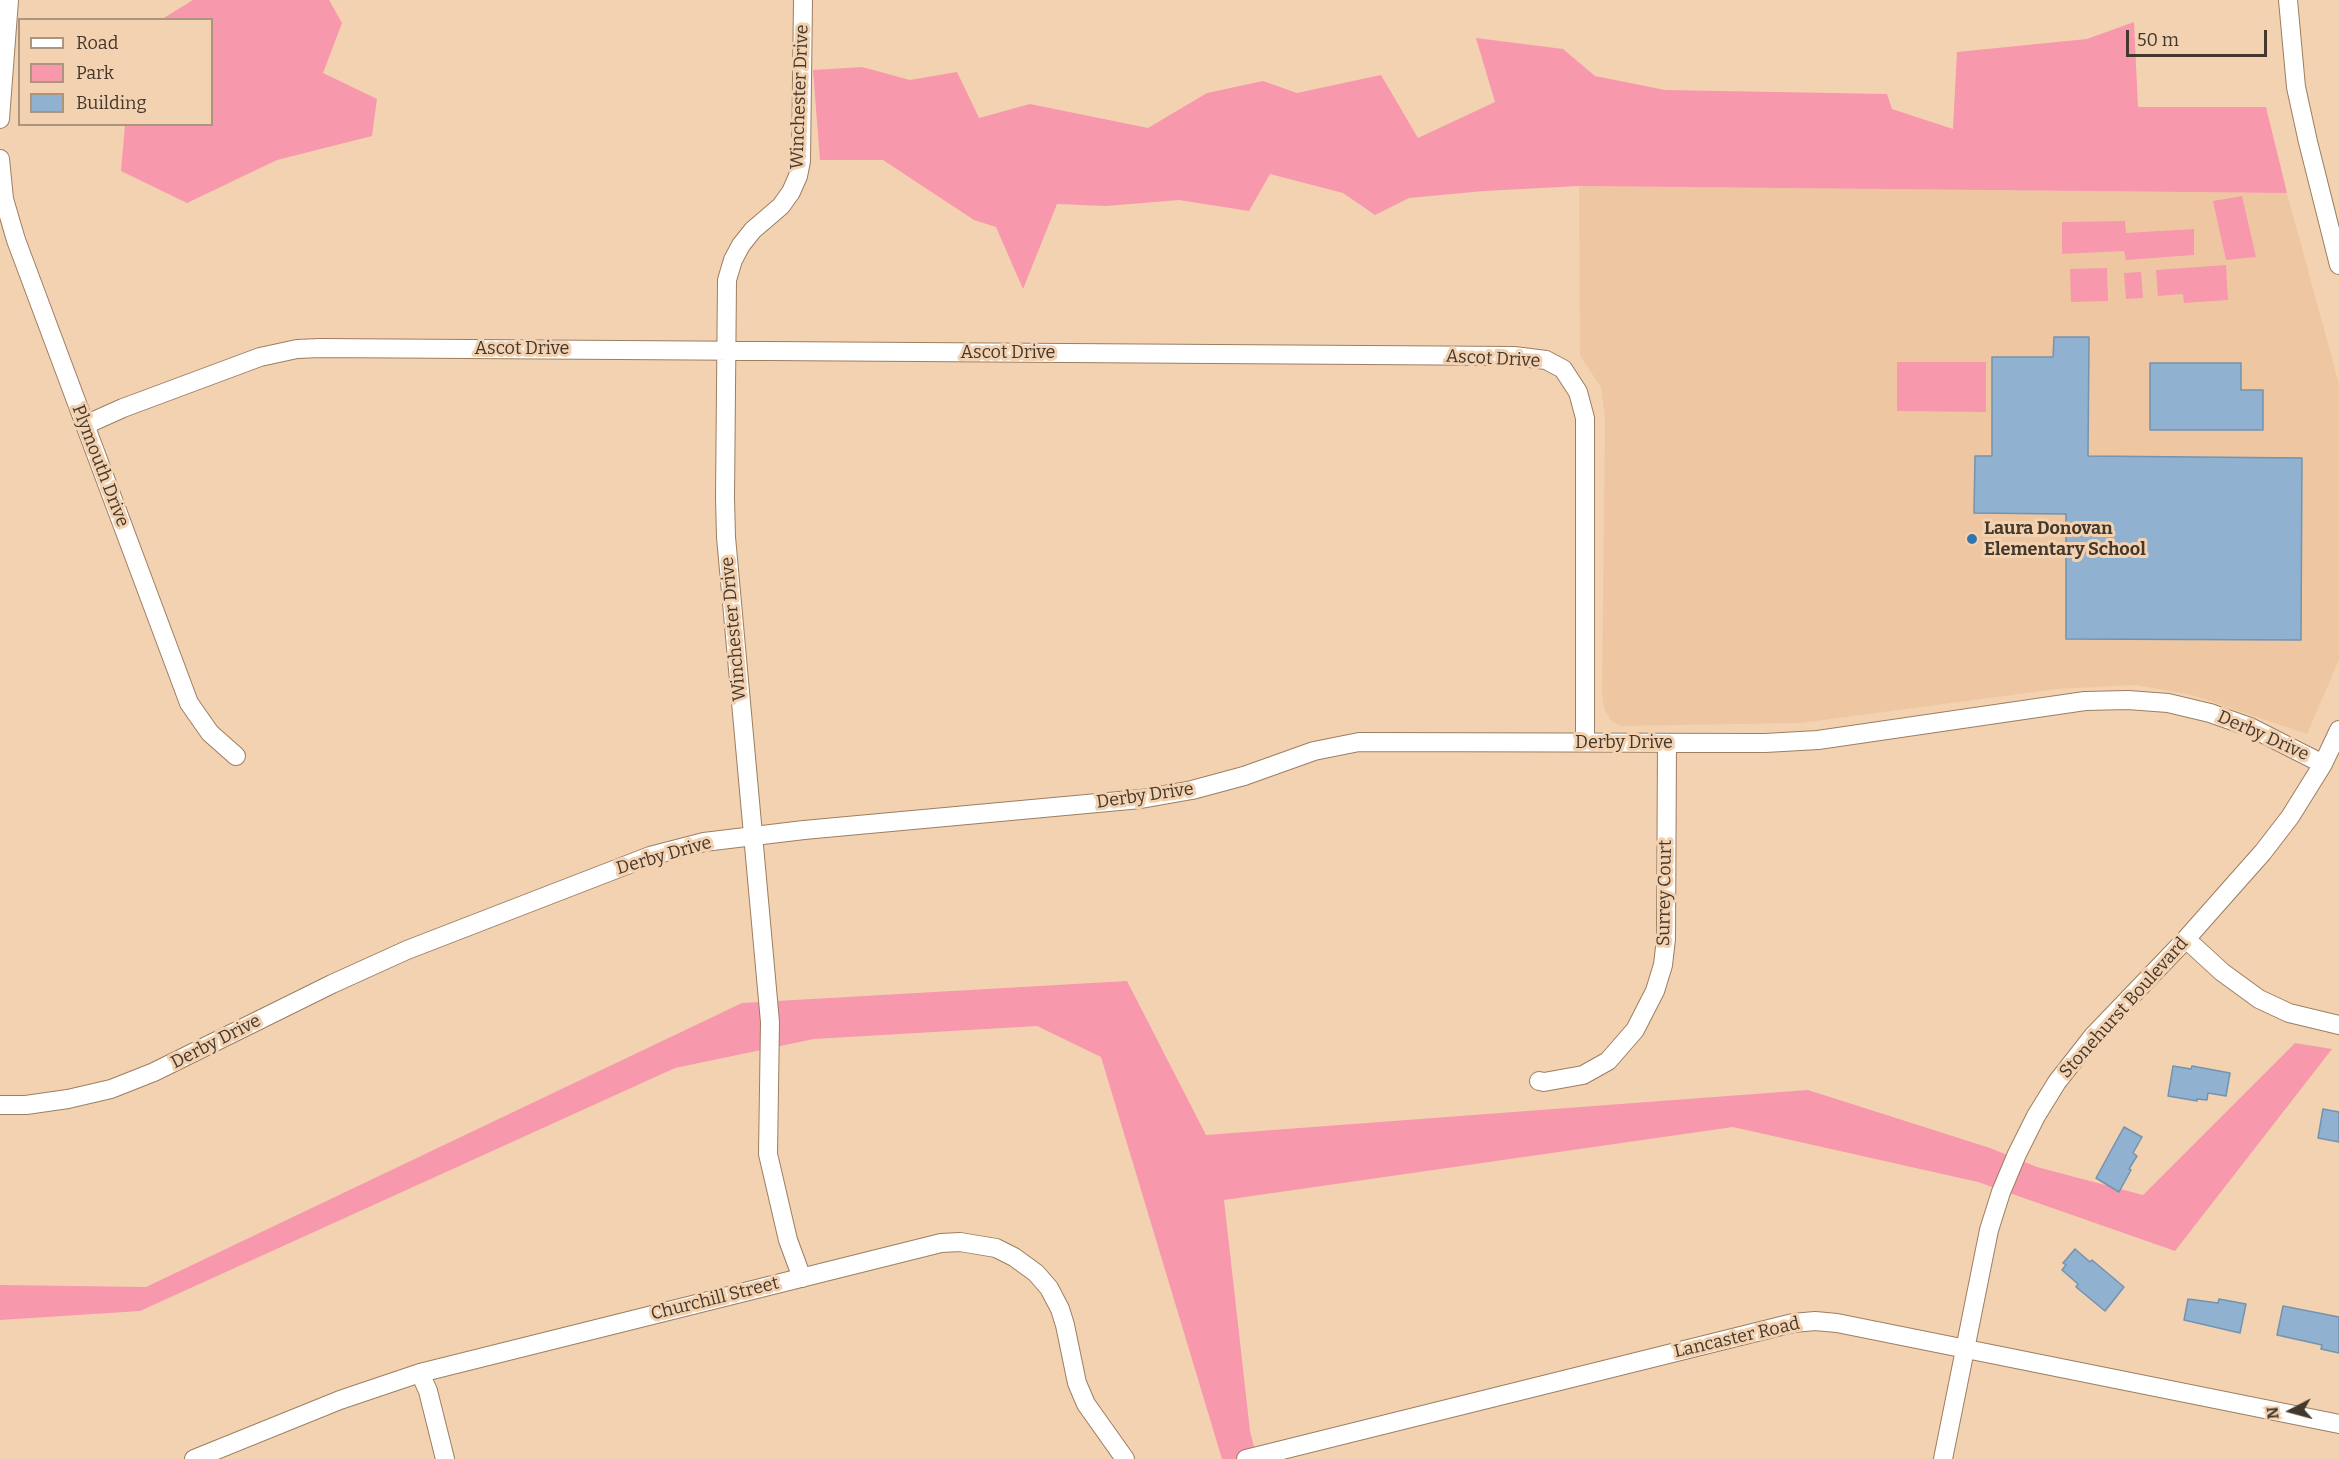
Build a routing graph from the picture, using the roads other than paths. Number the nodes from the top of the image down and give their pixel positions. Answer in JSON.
{"nodes":[{"id":1,"x":803,"y":0,"type":"edge"},
{"id":2,"x":2288,"y":0,"type":"edge"},
{"id":3,"x":6,"y":11,"type":"edge"},
{"id":4,"x":0,"y":119,"type":"edge"},
{"id":5,"x":0,"y":159,"type":"edge"},
{"id":6,"x":2339,"y":265,"type":"edge"},
{"id":7,"x":726,"y":351,"type":"junction"},
{"id":8,"x":85,"y":425,"type":"junction"},
{"id":9,"x":2339,"y":730,"type":"edge"},
{"id":10,"x":1585,"y":742,"type":"junction"},
{"id":11,"x":1667,"y":743,"type":"junction"},
{"id":12,"x":236,"y":756,"type":"dead end"},
{"id":13,"x":2323,"y":764,"type":"junction"},
{"id":14,"x":753,"y":836,"type":"junction"},
{"id":15,"x":2186,"y":939,"type":"junction"},
{"id":16,"x":2339,"y":1025,"type":"edge"},
{"id":17,"x":1539,"y":1081,"type":"dead end"},
{"id":18,"x":0,"y":1105,"type":"edge"},
{"id":19,"x":802,"y":1278,"type":"junction"},
{"id":20,"x":1965,"y":1348,"type":"junction"},
{"id":21,"x":420,"y":1373,"type":"junction"},
{"id":22,"x":2339,"y":1424,"type":"edge"},
{"id":23,"x":194,"y":1459,"type":"edge"},
{"id":24,"x":445,"y":1459,"type":"edge"},
{"id":25,"x":1125,"y":1459,"type":"edge"},
{"id":26,"x":1246,"y":1459,"type":"edge"},
{"id":27,"x":1943,"y":1459,"type":"edge"}],
"edges":[{"from":1,"to":7,"type":"street","name":"Winchester Drive"},
{"from":2,"to":6,"type":"street"},
{"from":3,"to":4,"type":"street"},
{"from":5,"to":8,"type":"street","name":"Plymouth Drive"},
{"from":7,"to":8,"type":"street","name":"Ascot Drive"},
{"from":7,"to":10,"type":"street","name":"Ascot Drive"},
{"from":7,"to":14,"type":"street","name":"Winchester Drive"},
{"from":8,"to":12,"type":"street","name":"Plymouth Drive"},
{"from":9,"to":13,"type":"street","name":"Stonehurst Boulevard"},
{"from":10,"to":11,"type":"street","name":"Derby Drive"},
{"from":10,"to":14,"type":"street","name":"Derby Drive"},
{"from":11,"to":13,"type":"street","name":"Derby Drive"},
{"from":11,"to":17,"type":"street","name":"Surrey Court"},
{"from":13,"to":15,"type":"street","name":"Stonehurst Boulevard"},
{"from":14,"to":18,"type":"street","name":"Derby Drive"},
{"from":14,"to":19,"type":"street","name":"Winchester Drive"},
{"from":15,"to":16,"type":"street"},
{"from":15,"to":20,"type":"street","name":"Stonehurst Boulevard"},
{"from":19,"to":21,"type":"street","name":"Churchill Street"},
{"from":19,"to":25,"type":"street","name":"Churchill Street"},
{"from":20,"to":22,"type":"street","name":"Lancaster Road"},
{"from":20,"to":26,"type":"street","name":"Lancaster Road"},
{"from":20,"to":27,"type":"street","name":"Stonehurst Boulevard"},
{"from":21,"to":23,"type":"street","name":"Churchill Street"},
{"from":21,"to":24,"type":"street"}]}
